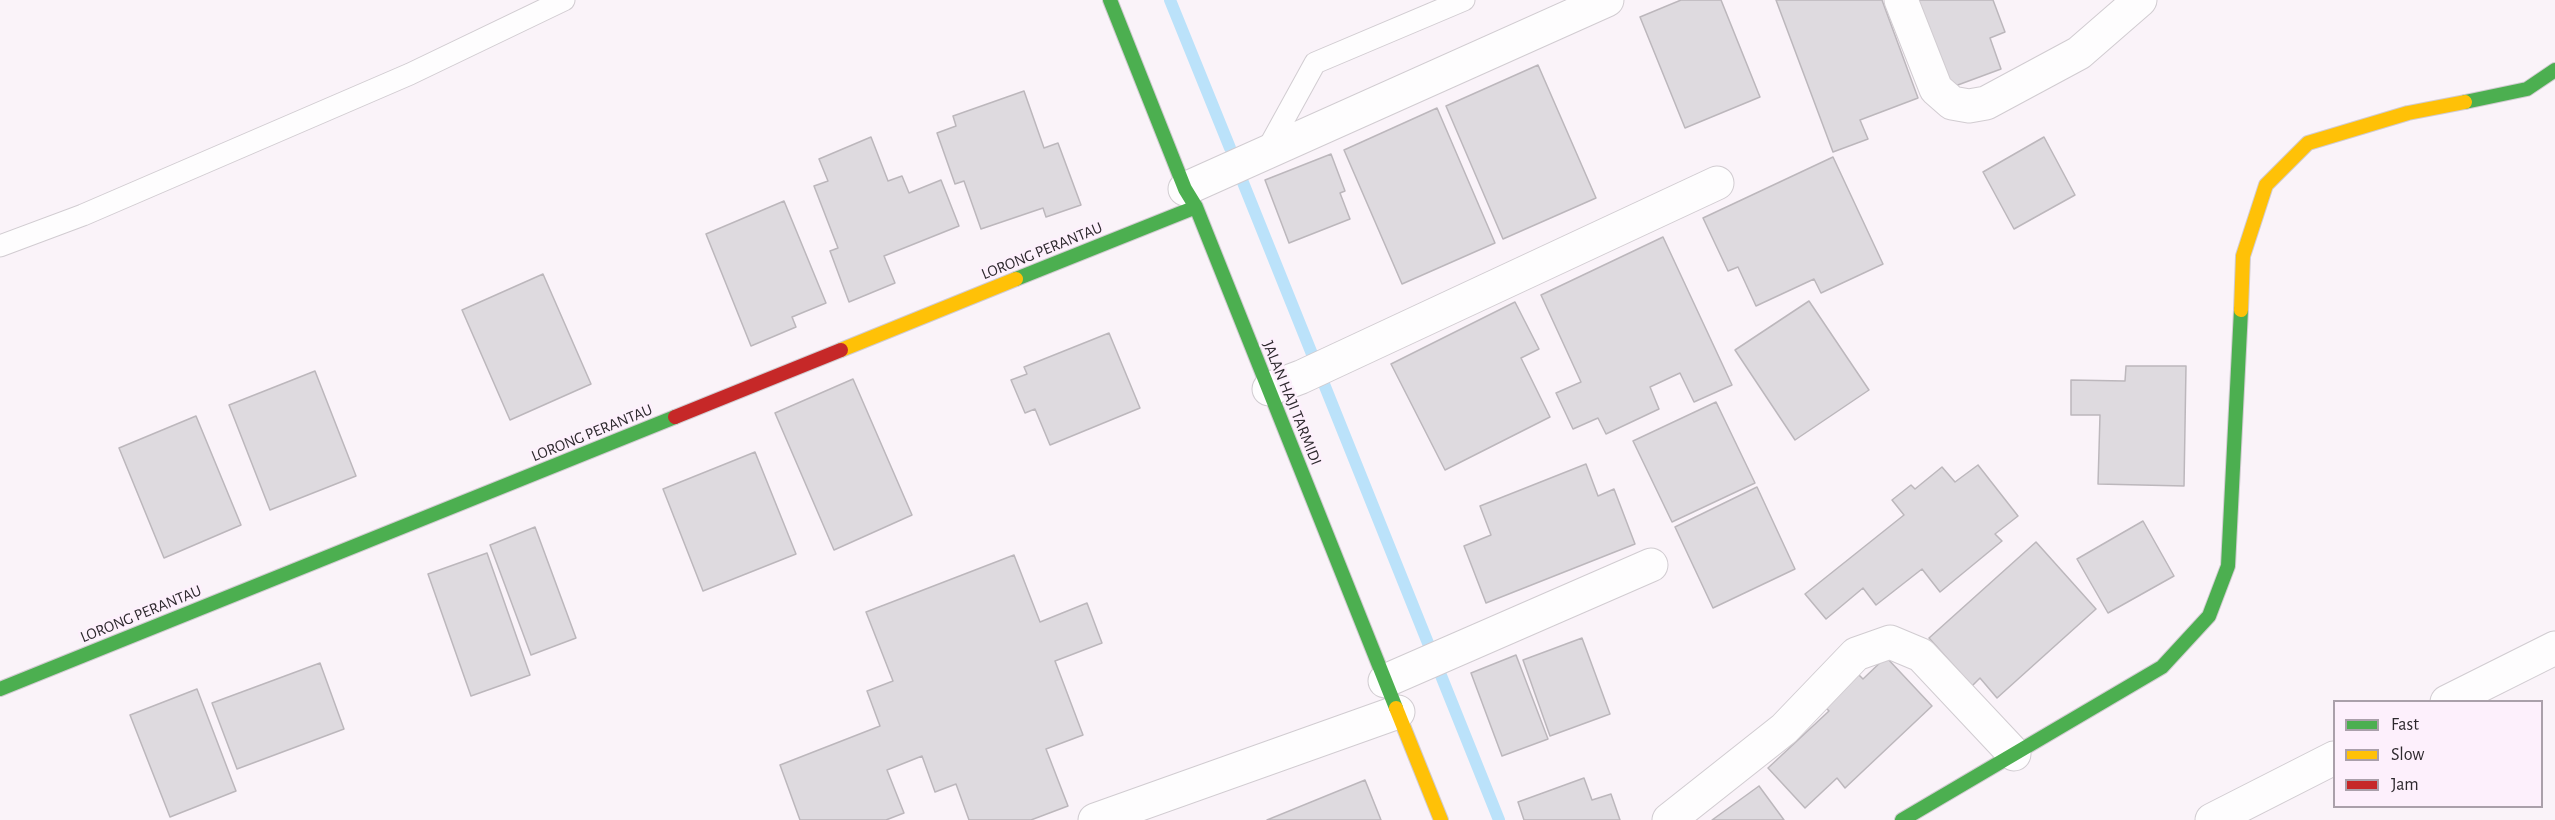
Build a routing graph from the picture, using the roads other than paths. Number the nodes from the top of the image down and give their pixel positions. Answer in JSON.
{"nodes":[{"id":1,"x":564,"y":0,"type":"edge"},
{"id":2,"x":1110,"y":0,"type":"edge"},
{"id":3,"x":1464,"y":0,"type":"edge"},
{"id":4,"x":1606,"y":0,"type":"edge"},
{"id":5,"x":1901,"y":0,"type":"edge"},
{"id":6,"x":2140,"y":0,"type":"edge"},
{"id":7,"x":2555,"y":70,"type":"edge"},
{"id":8,"x":1265,"y":154,"type":"junction"},
{"id":9,"x":1718,"y":183,"type":"dead end"},
{"id":10,"x":1198,"y":191,"type":"junction"},
{"id":11,"x":0,"y":246,"type":"edge"},
{"id":12,"x":1269,"y":389,"type":"junction"},
{"id":13,"x":1651,"y":565,"type":"dead end"},
{"id":14,"x":2555,"y":648,"type":"edge"},
{"id":15,"x":1385,"y":681,"type":"junction"},
{"id":16,"x":0,"y":689,"type":"edge"},
{"id":17,"x":2451,"y":700,"type":"edge"},
{"id":18,"x":1398,"y":712,"type":"junction"},
{"id":19,"x":2014,"y":754,"type":"junction"},
{"id":20,"x":2333,"y":759,"type":"edge"},
{"id":21,"x":1095,"y":820,"type":"edge"},
{"id":22,"x":1441,"y":820,"type":"edge"},
{"id":23,"x":1669,"y":820,"type":"edge"},
{"id":24,"x":1902,"y":820,"type":"edge"},
{"id":25,"x":2212,"y":820,"type":"edge"}],
"edges":[{"from":1,"to":11,"type":"lane"},
{"from":2,"to":10,"type":"street","name":"JALAN HAJI TARMIDI"},
{"from":3,"to":8,"type":"lane"},
{"from":4,"to":8,"type":"street"},
{"from":5,"to":6,"type":"street"},
{"from":7,"to":19,"type":"street"},
{"from":8,"to":10,"type":"street"},
{"from":9,"to":12,"type":"street"},
{"from":10,"to":12,"type":"street","name":"JALAN HAJI TARMIDI"},
{"from":10,"to":16,"type":"street","name":"LORONG PERANTAU"},
{"from":12,"to":15,"type":"street","name":"JALAN HAJI TARMIDI"},
{"from":13,"to":15,"type":"street"},
{"from":14,"to":17,"type":"street"},
{"from":15,"to":18,"type":"street","name":"JALAN HAJI TARMIDI"},
{"from":18,"to":21,"type":"street"},
{"from":18,"to":22,"type":"street","name":"JALAN HAJI TARMIDI"},
{"from":19,"to":23,"type":"street"},
{"from":19,"to":24,"type":"street"},
{"from":20,"to":25,"type":"street"}]}
